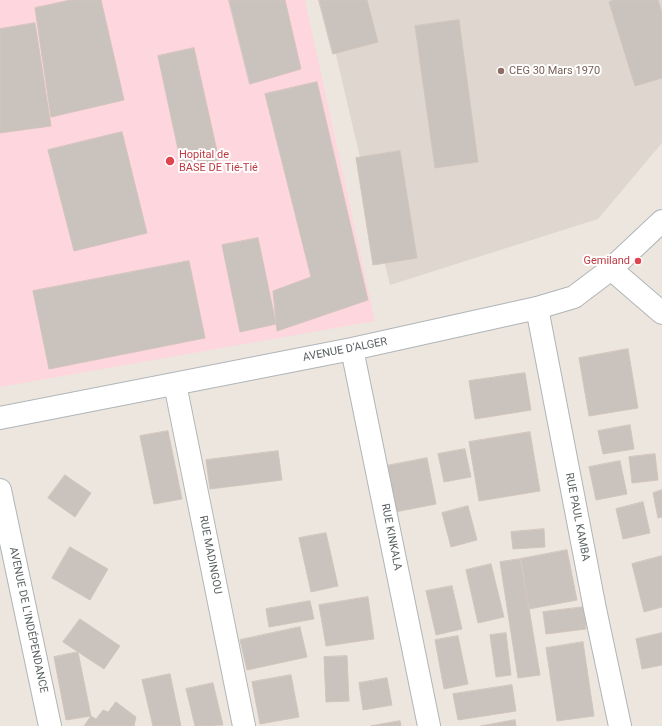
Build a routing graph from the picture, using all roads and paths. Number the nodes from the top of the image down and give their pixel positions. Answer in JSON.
{"nodes":[{"id":1,"x":662,"y":221,"type":"edge"},
{"id":2,"x":611,"y":269,"type":"junction"},
{"id":3,"x":537,"y":308,"type":"junction"},
{"id":4,"x":662,"y":313,"type":"edge"},
{"id":5,"x":352,"y":349,"type":"junction"},
{"id":6,"x":175,"y":384,"type":"junction"},
{"id":7,"x":0,"y":418,"type":"edge"},
{"id":8,"x":0,"y":490,"type":"edge"},
{"id":9,"x":50,"y":726,"type":"edge"},
{"id":10,"x":244,"y":726,"type":"edge"},
{"id":11,"x":429,"y":726,"type":"edge"},
{"id":12,"x":620,"y":726,"type":"edge"}],
"edges":[{"from":1,"to":2,"type":"street","name":"AVENUE D'ALGER"},
{"from":2,"to":3,"type":"street","name":"AVENUE D'ALGER"},
{"from":2,"to":4,"type":"street"},
{"from":3,"to":5,"type":"street","name":"AVENUE D'ALGER"},
{"from":3,"to":12,"type":"street","name":"RUE PAUL KAMBA"},
{"from":5,"to":6,"type":"street","name":"AVENUE D'ALGER"},
{"from":5,"to":11,"type":"street","name":"RUE KINKALA"},
{"from":6,"to":7,"type":"street","name":"AVENUE D'ALGER"},
{"from":6,"to":10,"type":"street","name":"RUE MADINGOU"},
{"from":8,"to":9,"type":"street","name":"AVENUE DE L'INDÉPENDANCE"}]}
